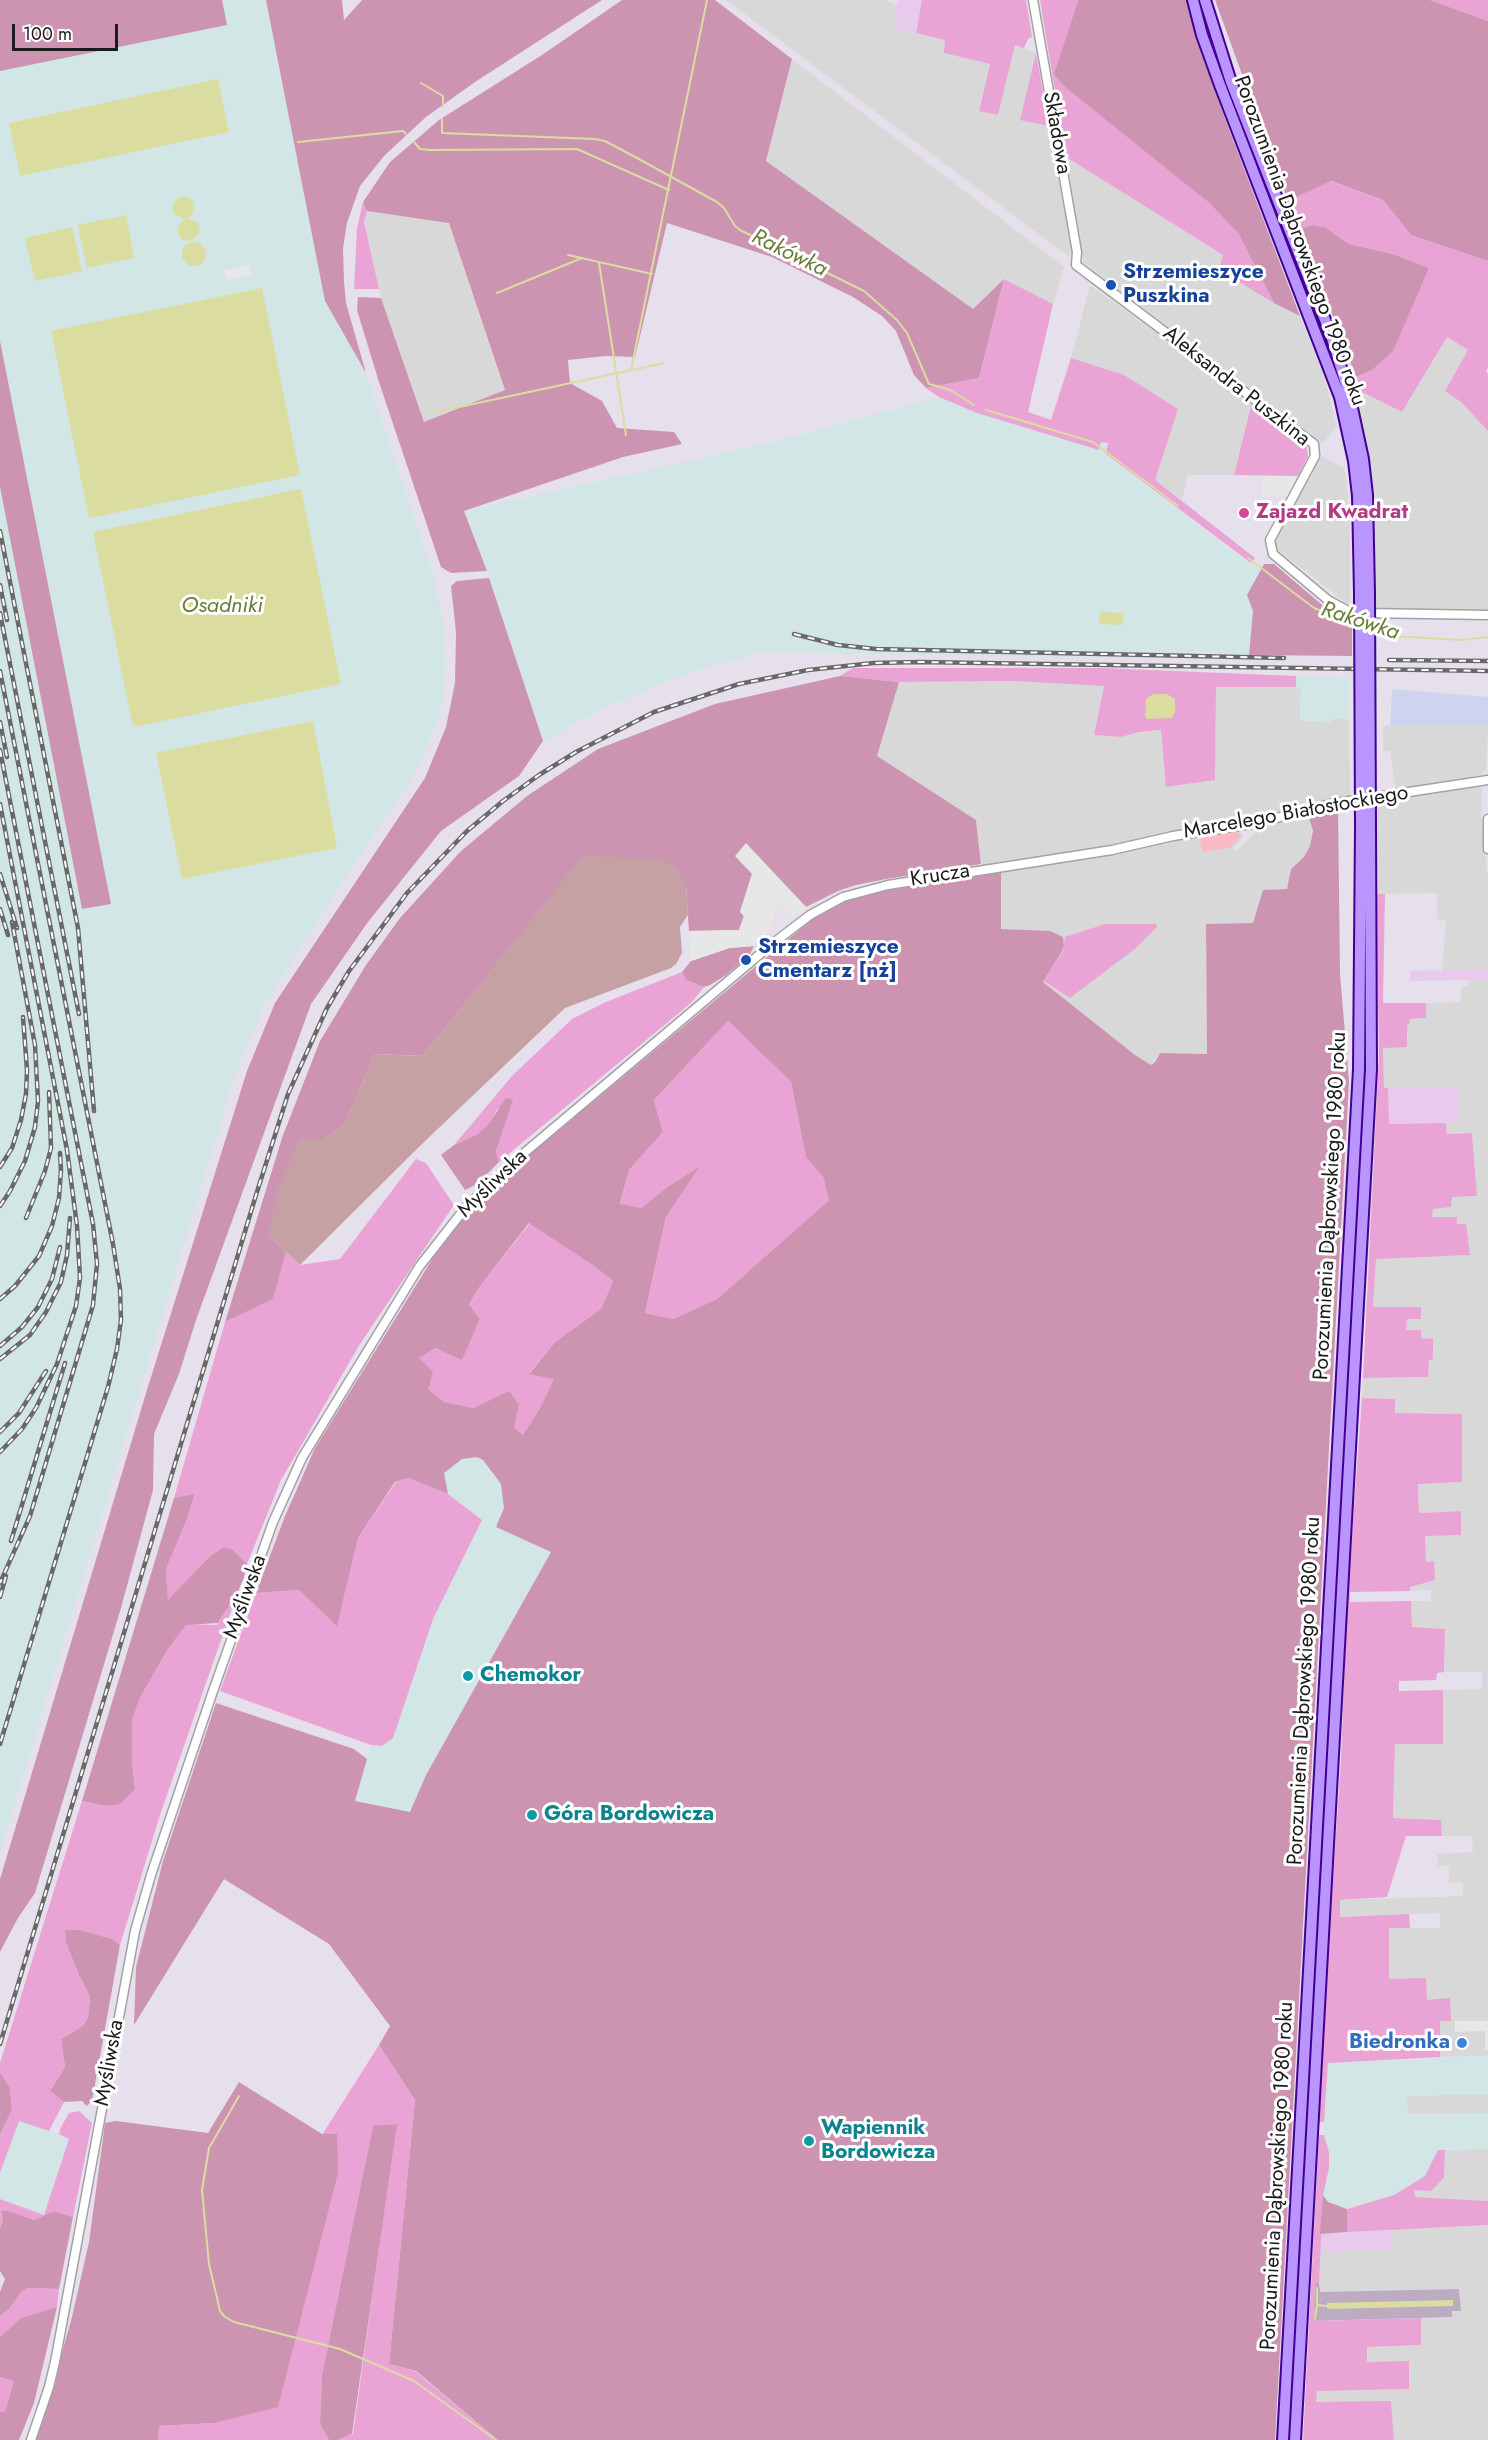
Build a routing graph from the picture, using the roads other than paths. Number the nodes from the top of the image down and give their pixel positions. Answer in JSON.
{"nodes":[{"id":1,"x":1033,"y":0,"type":"edge"},
{"id":2,"x":1193,"y":0,"type":"edge"},
{"id":3,"x":1205,"y":0,"type":"edge"},
{"id":4,"x":1076,"y":265,"type":"joint"},
{"id":5,"x":1365,"y":593,"type":"junction"},
{"id":6,"x":1488,"y":615,"type":"edge"},
{"id":7,"x":1488,"y":780,"type":"edge"},
{"id":8,"x":1488,"y":819,"type":"edge"},
{"id":9,"x":1365,"y":826,"type":"junction"},
{"id":10,"x":1488,"y":849,"type":"edge"},
{"id":11,"x":1106,"y":851,"type":"joint"},
{"id":12,"x":786,"y":933,"type":"joint"},
{"id":13,"x":31,"y":2440,"type":"edge"},
{"id":14,"x":1283,"y":2440,"type":"edge"},
{"id":15,"x":1295,"y":2440,"type":"edge"}],
"edges":[{"from":1,"to":4,"type":"street","name":"Składowa"},
{"from":2,"to":5,"type":"main road","name":"Porozumienia Dąbrowskiego 1980 roku"},
{"from":3,"to":5,"type":"main road","name":"Porozumienia Dąbrowskiego 1980 roku"},
{"from":4,"to":6,"type":"street","name":"Aleksandra Puszkina"},
{"from":5,"to":9,"type":"main road","name":"Porozumienia Dąbrowskiego 1980 roku","bridge":true},
{"from":7,"to":11,"type":"street","name":"Marcelego Białostockiego"},
{"from":8,"to":10,"type":"street"},
{"from":9,"to":14,"type":"main road","name":"Porozumienia Dąbrowskiego 1980 roku"},
{"from":9,"to":15,"type":"main road","name":"Porozumienia Dąbrowskiego 1980 roku"},
{"from":11,"to":12,"type":"street","name":"Krucza"},
{"from":12,"to":13,"type":"street","name":"Myśliwska"}]}
